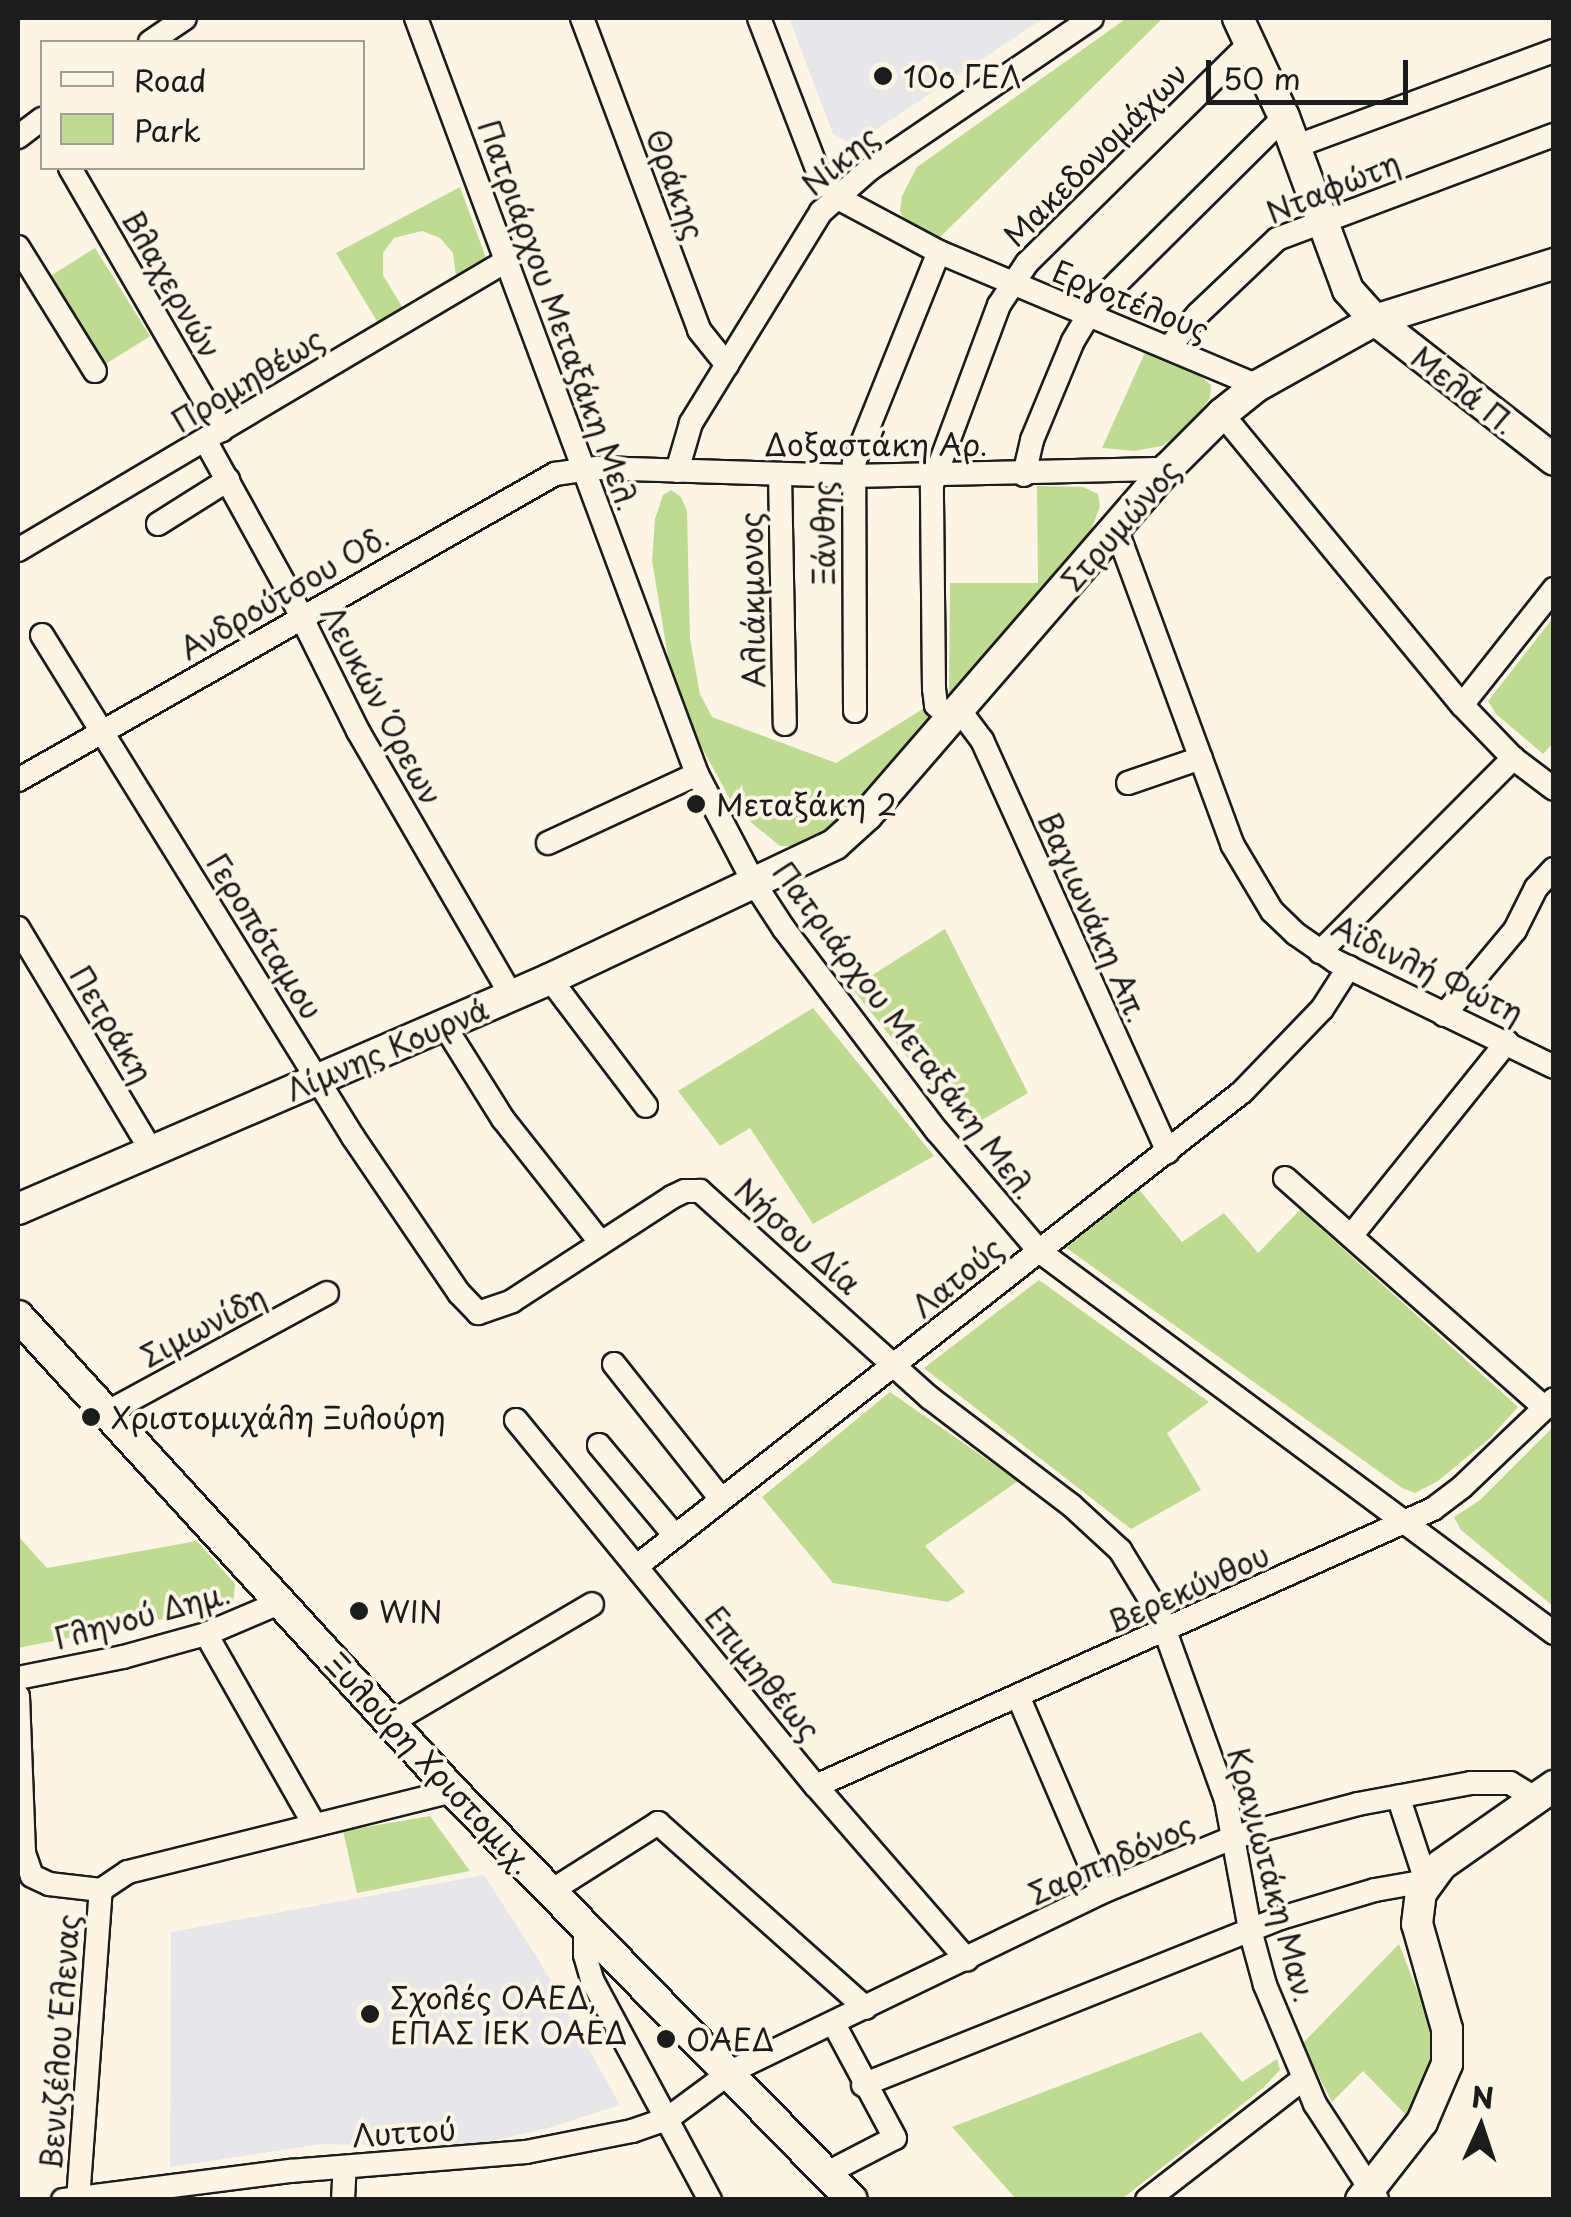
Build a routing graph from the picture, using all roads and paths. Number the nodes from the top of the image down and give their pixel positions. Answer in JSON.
{"nodes":[{"id":1,"x":184,"y":18,"type":"edge"},
{"id":2,"x":416,"y":18,"type":"edge"},
{"id":3,"x":582,"y":18,"type":"edge"},
{"id":4,"x":759,"y":18,"type":"edge"},
{"id":5,"x":1092,"y":18,"type":"edge"},
{"id":6,"x":1244,"y":30,"type":"edge"},
{"id":7,"x":153,"y":40,"type":"edge"},
{"id":8,"x":1554,"y":50,"type":"edge"},
{"id":9,"x":1284,"y":118,"type":"junction"},
{"id":10,"x":40,"y":120,"type":"edge"},
{"id":11,"x":1554,"y":134,"type":"edge"},
{"id":12,"x":18,"y":137,"type":"edge"},
{"id":13,"x":1294,"y":147,"type":"junction"},
{"id":14,"x":71,"y":170,"type":"edge"},
{"id":15,"x":836,"y":197,"type":"junction"},
{"id":16,"x":1320,"y":220,"type":"junction"},
{"id":17,"x":18,"y":246,"type":"edge"},
{"id":18,"x":939,"y":252,"type":"junction"},
{"id":19,"x":506,"y":261,"type":"junction"},
{"id":20,"x":1554,"y":264,"type":"edge"},
{"id":21,"x":1011,"y":283,"type":"junction"},
{"id":22,"x":1087,"y":315,"type":"junction"},
{"id":23,"x":1375,"y":320,"type":"junction"},
{"id":24,"x":1169,"y":348,"type":"junction"},
{"id":25,"x":727,"y":364,"type":"junction"},
{"id":26,"x":95,"y":371,"type":"dead end"},
{"id":27,"x":1257,"y":386,"type":"junction"},
{"id":28,"x":1222,"y":414,"type":"junction"},
{"id":29,"x":214,"y":435,"type":"junction"},
{"id":30,"x":1554,"y":460,"type":"edge"},
{"id":31,"x":585,"y":468,"type":"junction"},
{"id":32,"x":1167,"y":468,"type":"junction"},
{"id":33,"x":678,"y":472,"type":"junction"},
{"id":34,"x":780,"y":474,"type":"junction"},
{"id":35,"x":937,"y":475,"type":"junction"},
{"id":36,"x":1024,"y":475,"type":"junction"},
{"id":37,"x":852,"y":476,"type":"junction"},
{"id":38,"x":228,"y":480,"type":"junction"},
{"id":39,"x":158,"y":524,"type":"dead end"},
{"id":40,"x":1116,"y":528,"type":"junction"},
{"id":41,"x":18,"y":550,"type":"edge"},
{"id":42,"x":1554,"y":589,"type":"edge"},
{"id":43,"x":300,"y":616,"type":"junction"},
{"id":44,"x":42,"y":635,"type":"dead end"},
{"id":45,"x":1462,"y":705,"type":"junction"},
{"id":46,"x":855,"y":711,"type":"dead end"},
{"id":47,"x":956,"y":715,"type":"junction"},
{"id":48,"x":784,"y":724,"type":"dead end"},
{"id":49,"x":101,"y":732,"type":"junction"},
{"id":50,"x":1200,"y":758,"type":"junction"},
{"id":51,"x":1513,"y":758,"type":"junction"},
{"id":52,"x":697,"y":774,"type":"junction"},
{"id":53,"x":18,"y":780,"type":"edge"},
{"id":54,"x":1128,"y":783,"type":"dead end"},
{"id":55,"x":1554,"y":788,"type":"edge"},
{"id":56,"x":548,"y":843,"type":"dead end"},
{"id":57,"x":1554,"y":869,"type":"edge"},
{"id":58,"x":754,"y":883,"type":"junction"},
{"id":59,"x":18,"y":928,"type":"edge"},
{"id":60,"x":1320,"y":952,"type":"junction"},
{"id":61,"x":1349,"y":968,"type":"junction"},
{"id":62,"x":550,"y":979,"type":"junction"},
{"id":63,"x":511,"y":996,"type":"junction"},
{"id":64,"x":1444,"y":1015,"type":"junction"},
{"id":65,"x":444,"y":1025,"type":"junction"},
{"id":66,"x":1507,"y":1042,"type":"junction"},
{"id":67,"x":1554,"y":1067,"type":"edge"},
{"id":68,"x":318,"y":1080,"type":"junction"},
{"id":69,"x":646,"y":1106,"type":"dead end"},
{"id":70,"x":152,"y":1152,"type":"junction"},
{"id":71,"x":1168,"y":1152,"type":"junction"},
{"id":72,"x":1285,"y":1178,"type":"dead end"},
{"id":73,"x":18,"y":1210,"type":"edge"},
{"id":74,"x":1351,"y":1236,"type":"junction"},
{"id":75,"x":600,"y":1242,"type":"junction"},
{"id":76,"x":1039,"y":1250,"type":"junction"},
{"id":77,"x":327,"y":1293,"type":"dead end"},
{"id":78,"x":478,"y":1312,"type":"joint"},
{"id":79,"x":18,"y":1316,"type":"edge"},
{"id":80,"x":614,"y":1364,"type":"dead end"},
{"id":81,"x":895,"y":1366,"type":"junction"},
{"id":82,"x":1549,"y":1403,"type":"edge"},
{"id":83,"x":108,"y":1412,"type":"junction"},
{"id":84,"x":516,"y":1420,"type":"dead end"},
{"id":85,"x":599,"y":1445,"type":"dead end"},
{"id":86,"x":721,"y":1499,"type":"junction"},
{"id":87,"x":1408,"y":1522,"type":"junction"},
{"id":88,"x":675,"y":1536,"type":"junction"},
{"id":89,"x":637,"y":1566,"type":"junction"},
{"id":90,"x":279,"y":1603,"type":"junction"},
{"id":91,"x":592,"y":1604,"type":"dead end"},
{"id":92,"x":1165,"y":1631,"type":"junction"},
{"id":93,"x":1554,"y":1633,"type":"edge"},
{"id":94,"x":206,"y":1634,"type":"junction"},
{"id":95,"x":18,"y":1678,"type":"edge"},
{"id":96,"x":18,"y":1696,"type":"edge"},
{"id":97,"x":1018,"y":1696,"type":"junction"},
{"id":98,"x":392,"y":1722,"type":"junction"},
{"id":99,"x":816,"y":1786,"type":"junction"},
{"id":100,"x":453,"y":1791,"type":"junction"},
{"id":101,"x":1544,"y":1792,"type":"edge"},
{"id":102,"x":1398,"y":1796,"type":"junction"},
{"id":103,"x":314,"y":1824,"type":"junction"},
{"id":104,"x":1234,"y":1838,"type":"junction"},
{"id":105,"x":1426,"y":1882,"type":"junction"},
{"id":106,"x":101,"y":1890,"type":"junction"},
{"id":107,"x":552,"y":1891,"type":"junction"},
{"id":108,"x":1102,"y":1892,"type":"junction"},
{"id":109,"x":585,"y":1928,"type":"junction"},
{"id":110,"x":1250,"y":1930,"type":"junction"},
{"id":111,"x":967,"y":1960,"type":"junction"},
{"id":112,"x":866,"y":2008,"type":"junction"},
{"id":113,"x":834,"y":2024,"type":"junction"},
{"id":114,"x":732,"y":2071,"type":"junction"},
{"id":115,"x":1302,"y":2079,"type":"junction"},
{"id":116,"x":864,"y":2085,"type":"junction"},
{"id":117,"x":667,"y":2119,"type":"junction"},
{"id":118,"x":346,"y":2167,"type":"junction"},
{"id":119,"x":829,"y":2172,"type":"junction"},
{"id":120,"x":1369,"y":2196,"type":"edge"},
{"id":121,"x":73,"y":2199,"type":"edge"},
{"id":122,"x":343,"y":2200,"type":"edge"},
{"id":123,"x":710,"y":2200,"type":"edge"},
{"id":124,"x":852,"y":2200,"type":"edge"},
{"id":125,"x":1146,"y":2200,"type":"edge"}],
"edges":[{"from":1,"to":7,"type":"street"},
{"from":2,"to":19,"type":"street","name":"Πατριάρχου Μεταξάκη Μελ."},
{"from":3,"to":25,"type":"street","name":"Θράκης"},
{"from":4,"to":15,"type":"street"},
{"from":5,"to":15,"type":"street","name":"Νίκης"},
{"from":6,"to":9,"type":"street","name":"Μελά Π."},
{"from":6,"to":21,"type":"street","name":"Μακεδονομάχων"},
{"from":8,"to":13,"type":"street"},
{"from":9,"to":13,"type":"street","name":"Μελά Π."},
{"from":9,"to":22,"type":"street"},
{"from":10,"to":12,"type":"street"},
{"from":11,"to":16,"type":"street","name":"Νταφώτη"},
{"from":13,"to":16,"type":"street","name":"Μελά Π."},
{"from":14,"to":29,"type":"street","name":"Βλαχερνών"},
{"from":15,"to":18,"type":"street","name":"Εργοτέλους"},
{"from":15,"to":25,"type":"street","name":"Νίκης"},
{"from":16,"to":23,"type":"street","name":"Μελά Π."},
{"from":16,"to":24,"type":"street","name":"Νταφώτη"},
{"from":17,"to":26,"type":"street"},
{"from":18,"to":21,"type":"street","name":"Εργοτέλους"},
{"from":18,"to":37,"type":"street","name":"Ξάνθης"},
{"from":19,"to":29,"type":"street","name":"Προμηθέως"},
{"from":19,"to":31,"type":"street","name":"Πατριάρχου Μεταξάκη Μελ."},
{"from":20,"to":23,"type":"street","name":"Στρυμώνος"},
{"from":21,"to":22,"type":"street","name":"Εργοτέλους"},
{"from":21,"to":35,"type":"street","name":"Μακεδονομάχων"},
{"from":22,"to":24,"type":"street","name":"Εργοτέλους"},
{"from":22,"to":36,"type":"street"},
{"from":23,"to":27,"type":"street","name":"Στρυμώνος"},
{"from":23,"to":30,"type":"street","name":"Μελά Π."},
{"from":24,"to":27,"type":"street","name":"Εργοτέλους"},
{"from":25,"to":33,"type":"street","name":"Νίκης"},
{"from":27,"to":28,"type":"street","name":"Στρυμώνος"},
{"from":28,"to":32,"type":"street","name":"Στρυμώνος"},
{"from":28,"to":45,"type":"street"},
{"from":29,"to":38,"type":"street","name":"Λευκών Όρεων"},
{"from":29,"to":41,"type":"street","name":"Προμηθέως"},
{"from":31,"to":33,"type":"street","name":"Δοξαστάκη Αρ."},
{"from":31,"to":43,"type":"street","name":"Ανδρούτσου Οδ."},
{"from":31,"to":52,"type":"street","name":"Πατριάρχου Μεταξάκη Μελ."},
{"from":32,"to":36,"type":"street","name":"Δοξαστάκη Αρ."},
{"from":32,"to":40,"type":"street","name":"Στρυμώνος"},
{"from":33,"to":34,"type":"street","name":"Δοξαστάκη Αρ."},
{"from":34,"to":37,"type":"street","name":"Δοξαστάκη Αρ."},
{"from":34,"to":48,"type":"street","name":"Αλιάκμονος"},
{"from":35,"to":36,"type":"street","name":"Δοξαστάκη Αρ."},
{"from":35,"to":37,"type":"street","name":"Δοξαστάκη Αρ."},
{"from":35,"to":47,"type":"street","name":"Μακεδονομάχων"},
{"from":37,"to":46,"type":"street","name":"Ξάνθης"},
{"from":38,"to":39,"type":"street"},
{"from":38,"to":43,"type":"street","name":"Λευκών Όρεων"},
{"from":40,"to":47,"type":"street","name":"Στρυμώνος"},
{"from":40,"to":50,"type":"street","name":"Αϊδινλή Φώτη"},
{"from":42,"to":45,"type":"street"},
{"from":43,"to":49,"type":"street","name":"Ανδρούτσου Οδ."},
{"from":43,"to":63,"type":"street","name":"Λευκών Όρεων"},
{"from":44,"to":49,"type":"street","name":"Γεροπόταμου"},
{"from":45,"to":51,"type":"street"},
{"from":47,"to":58,"type":"street","name":"Στρυμώνος"},
{"from":47,"to":71,"type":"street","name":"Βαγιωνάκη Απ."},
{"from":49,"to":53,"type":"street","name":"Ανδρούτσου Οδ."},
{"from":49,"to":68,"type":"street","name":"Γεροπόταμου"},
{"from":50,"to":54,"type":"street"},
{"from":50,"to":60,"type":"street","name":"Αϊδινλή Φώτη"},
{"from":51,"to":55,"type":"street"},
{"from":51,"to":60,"type":"street"},
{"from":52,"to":56,"type":"street"},
{"from":52,"to":58,"type":"street","name":"Πατριάρχου Μεταξάκη Μελ."},
{"from":57,"to":64,"type":"street"},
{"from":58,"to":62,"type":"street","name":"Λίμνης Κουρνά"},
{"from":58,"to":76,"type":"street","name":"Πατριάρχου Μεταξάκη Μελ."},
{"from":59,"to":70,"type":"street","name":"Πετράκη"},
{"from":60,"to":61,"type":"street","name":"Αϊδινλή Φώτη"},
{"from":61,"to":64,"type":"street","name":"Αϊδινλή Φώτη"},
{"from":61,"to":71,"type":"street","name":"Λατούς"},
{"from":62,"to":63,"type":"street","name":"Λίμνης Κουρνά"},
{"from":62,"to":69,"type":"street"},
{"from":63,"to":65,"type":"street","name":"Λίμνης Κουρνά"},
{"from":64,"to":66,"type":"street","name":"Αϊδινλή Φώτη"},
{"from":65,"to":68,"type":"street","name":"Λίμνης Κουρνά"},
{"from":65,"to":75,"type":"street"},
{"from":66,"to":67,"type":"street","name":"Αϊδινλή Φώτη"},
{"from":66,"to":74,"type":"street"},
{"from":68,"to":70,"type":"street","name":"Λίμνης Κουρνά"},
{"from":68,"to":78,"type":"street","name":"Γεροπόταμου"},
{"from":70,"to":73,"type":"street","name":"Λίμνης Κουρνά"},
{"from":71,"to":76,"type":"street","name":"Λατούς"},
{"from":72,"to":74,"type":"street"},
{"from":74,"to":82,"type":"street"},
{"from":75,"to":78,"type":"street","name":"Νήσου Δία"},
{"from":75,"to":81,"type":"street","name":"Νήσου Δία"},
{"from":76,"to":81,"type":"street","name":"Λατούς"},
{"from":76,"to":87,"type":"street","name":"Πατριάρχου Μεταξάκη Μελ."},
{"from":77,"to":83,"type":"street","name":"Σιμωνίδη"},
{"from":79,"to":83,"type":"street","name":"Ξυλούρη Χριστομιχ."},
{"from":80,"to":86,"type":"street"},
{"from":81,"to":86,"type":"street","name":"Λατούς"},
{"from":81,"to":92,"type":"street","name":"Κρανιωτάκη Μαν."},
{"from":82,"to":87,"type":"street","name":"Βερεκύνθου"},
{"from":83,"to":90,"type":"street","name":"Ξυλούρη Χριστομιχ."},
{"from":84,"to":89,"type":"street","name":"Επιμηθέως"},
{"from":85,"to":88,"type":"street"},
{"from":86,"to":88,"type":"street","name":"Λατούς"},
{"from":87,"to":92,"type":"street","name":"Βερεκύνθου"},
{"from":87,"to":93,"type":"street","name":"Πατριάρχου Μεταξάκη Μελ."},
{"from":88,"to":89,"type":"street","name":"Λατούς"},
{"from":89,"to":99,"type":"street","name":"Επιμηθέως"},
{"from":90,"to":94,"type":"street","name":"Γληνού Δημ."},
{"from":90,"to":98,"type":"street","name":"Ξυλούρη Χριστομιχ."},
{"from":91,"to":98,"type":"street"},
{"from":92,"to":97,"type":"street","name":"Βερεκύνθου"},
{"from":92,"to":104,"type":"street","name":"Κρανιωτάκη Μαν."},
{"from":94,"to":95,"type":"street","name":"Γληνού Δημ."},
{"from":94,"to":103,"type":"street"},
{"from":96,"to":106,"type":"street"},
{"from":97,"to":99,"type":"street","name":"Βερεκύνθου"},
{"from":97,"to":108,"type":"street"},
{"from":98,"to":100,"type":"street","name":"Ξυλούρη Χριστομιχ."},
{"from":99,"to":111,"type":"street","name":"Επιμηθέως"},
{"from":100,"to":103,"type":"street"},
{"from":100,"to":107,"type":"street","name":"Ξυλούρη Χριστομιχ."},
{"from":101,"to":102,"type":"street","name":"Σαρπηδόνος"},
{"from":101,"to":105,"type":"street"},
{"from":102,"to":104,"type":"street","name":"Σαρπηδόνος"},
{"from":102,"to":105,"type":"street"},
{"from":103,"to":106,"type":"street"},
{"from":104,"to":108,"type":"street","name":"Σαρπηδόνος"},
{"from":104,"to":110,"type":"street","name":"Κρανιωτάκη Μαν."},
{"from":105,"to":110,"type":"street"},
{"from":105,"to":120,"type":"street"},
{"from":106,"to":121,"type":"street","name":"Βενιζέλου Έλενας"},
{"from":107,"to":109,"type":"street","name":"Ξυλούρη Χριστομιχ."},
{"from":107,"to":112,"type":"street"},
{"from":108,"to":111,"type":"street","name":"Σαρπηδόνος"},
{"from":109,"to":114,"type":"street","name":"Ξυλούρη Χριστομιχ."},
{"from":109,"to":117,"type":"street"},
{"from":110,"to":115,"type":"street","name":"Κρανιωτάκη Μαν."},
{"from":110,"to":116,"type":"street"},
{"from":111,"to":112,"type":"street","name":"Σαρπηδόνος"},
{"from":112,"to":113,"type":"street","name":"Σαρπηδόνος"},
{"from":113,"to":114,"type":"street","name":"Σαρπηδόνος"},
{"from":113,"to":116,"type":"street"},
{"from":114,"to":117,"type":"street","name":"Λυττού"},
{"from":114,"to":119,"type":"street","name":"Ξυλούρη Χριστομιχ."},
{"from":115,"to":120,"type":"street","name":"Κρανιωτάκη Μαν."},
{"from":115,"to":125,"type":"street"},
{"from":116,"to":119,"type":"street"},
{"from":117,"to":118,"type":"street","name":"Λυττού"},
{"from":117,"to":123,"type":"street"},
{"from":118,"to":121,"type":"street","name":"Λυττού"},
{"from":118,"to":122,"type":"street"},
{"from":119,"to":124,"type":"street","name":"Ξυλούρη Χριστομιχ."}]}
